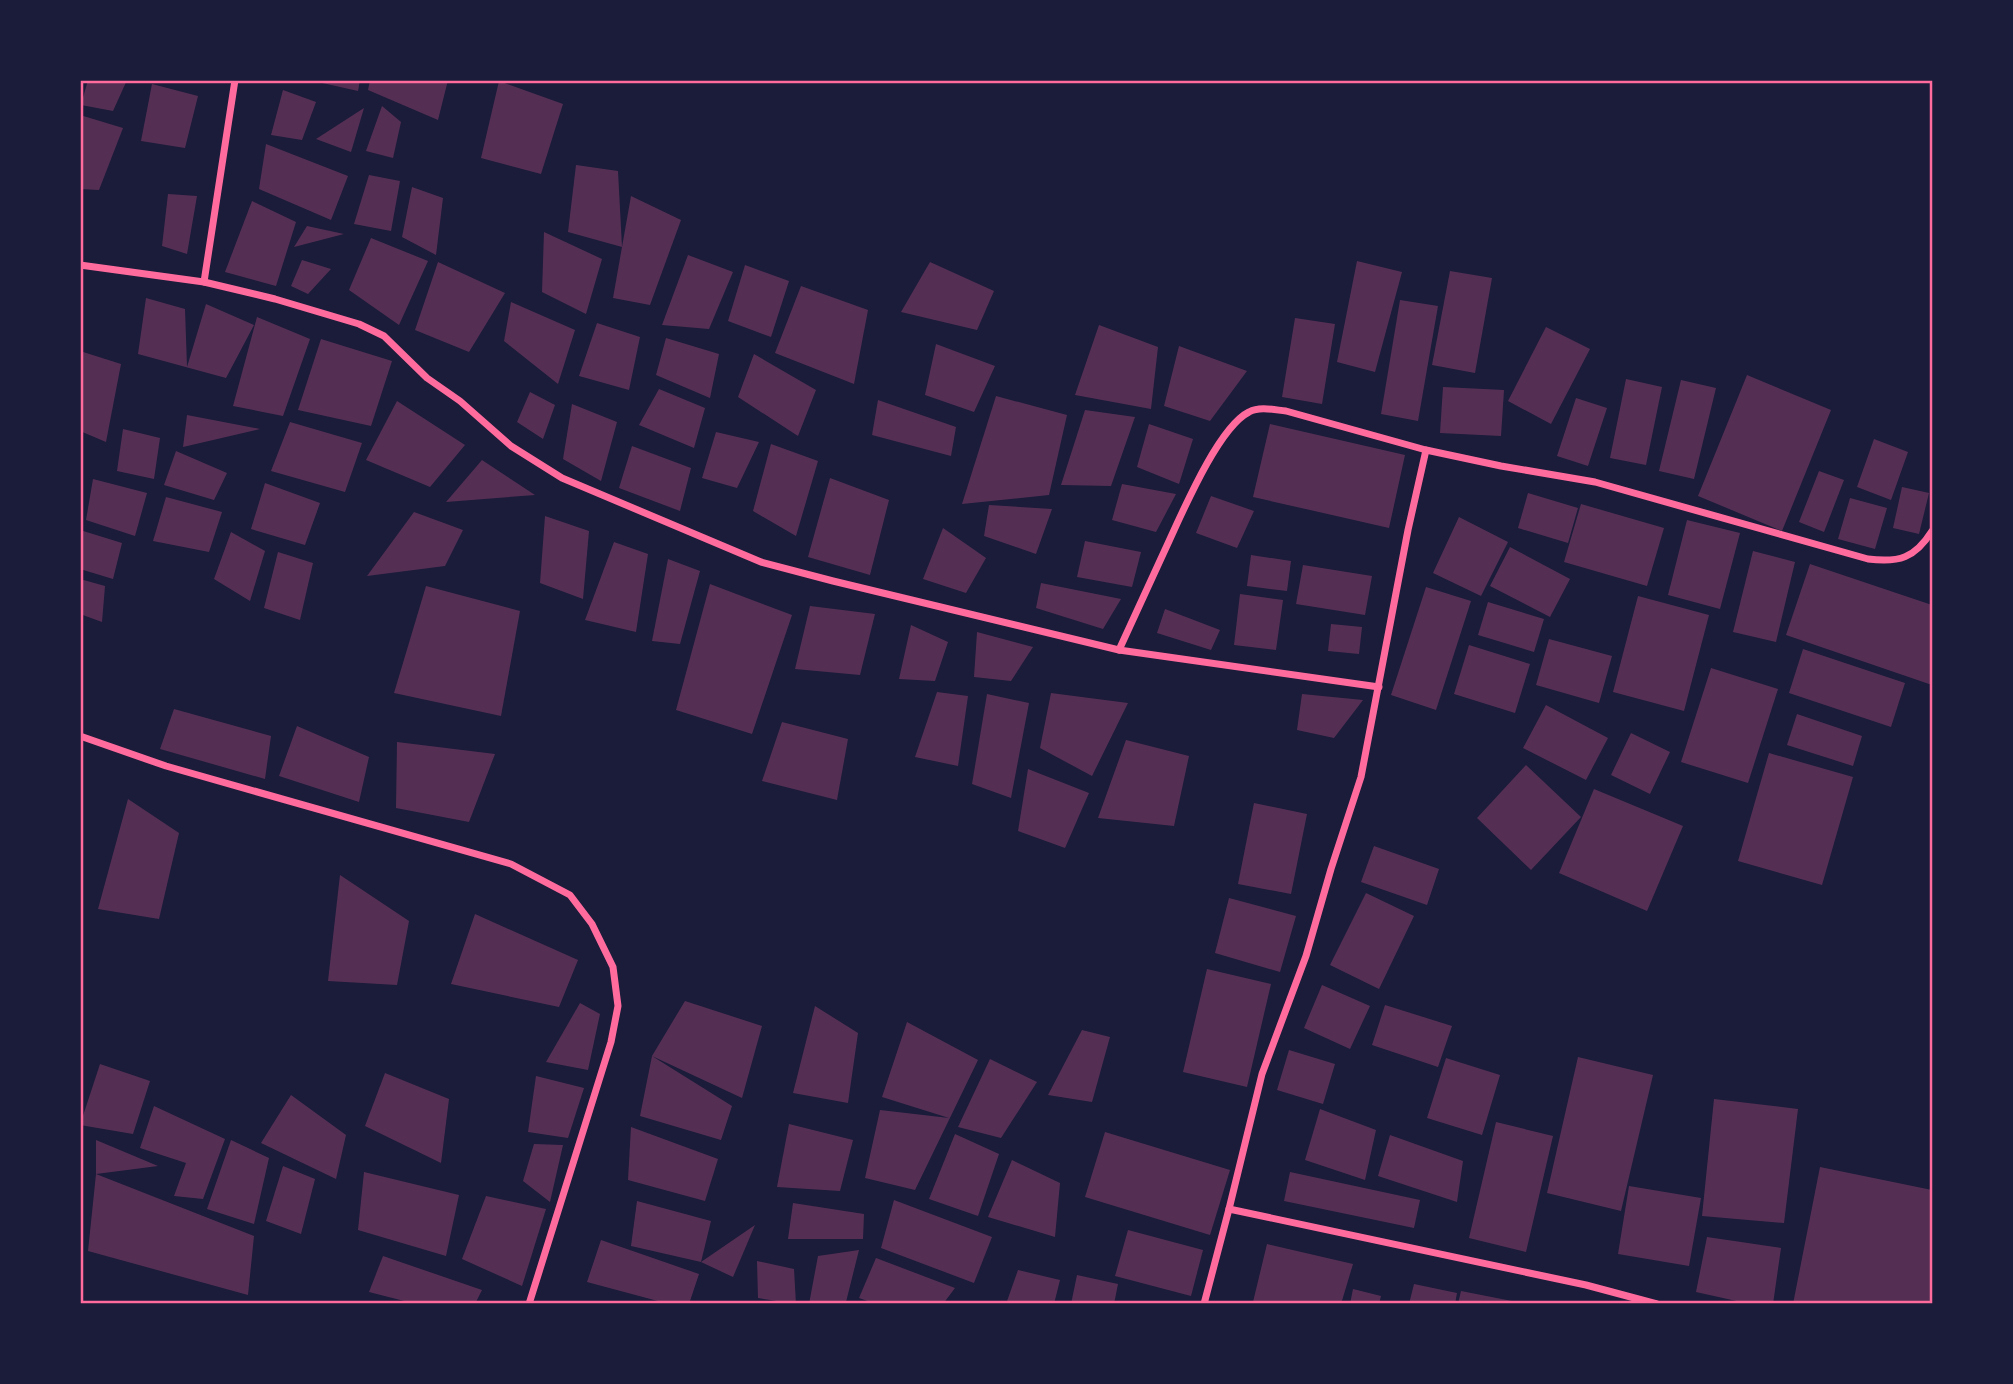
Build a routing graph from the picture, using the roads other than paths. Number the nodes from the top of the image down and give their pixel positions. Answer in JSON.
{"nodes":[{"id":1,"x":235,"y":80,"type":"edge"},
{"id":2,"x":80,"y":265,"type":"edge"},
{"id":3,"x":204,"y":282,"type":"junction"},
{"id":4,"x":1426,"y":450,"type":"junction"},
{"id":5,"x":1933,"y":531,"type":"edge"},
{"id":6,"x":1119,"y":650,"type":"junction"},
{"id":7,"x":1379,"y":687,"type":"junction"},
{"id":8,"x":80,"y":736,"type":"edge"},
{"id":9,"x":1229,"y":1209,"type":"junction"},
{"id":10,"x":529,"y":1304,"type":"edge"},
{"id":11,"x":1204,"y":1304,"type":"edge"},
{"id":12,"x":1657,"y":1304,"type":"edge"}],
"edges":[{"from":1,"to":3,"type":"street"},
{"from":2,"to":3,"type":"street"},
{"from":3,"to":6,"type":"street"},
{"from":4,"to":5,"type":"street"},
{"from":4,"to":6,"type":"street"},
{"from":4,"to":7,"type":"street"},
{"from":6,"to":7,"type":"street"},
{"from":7,"to":9,"type":"street"},
{"from":8,"to":10,"type":"street"},
{"from":9,"to":11,"type":"street"},
{"from":9,"to":12,"type":"street"}]}
